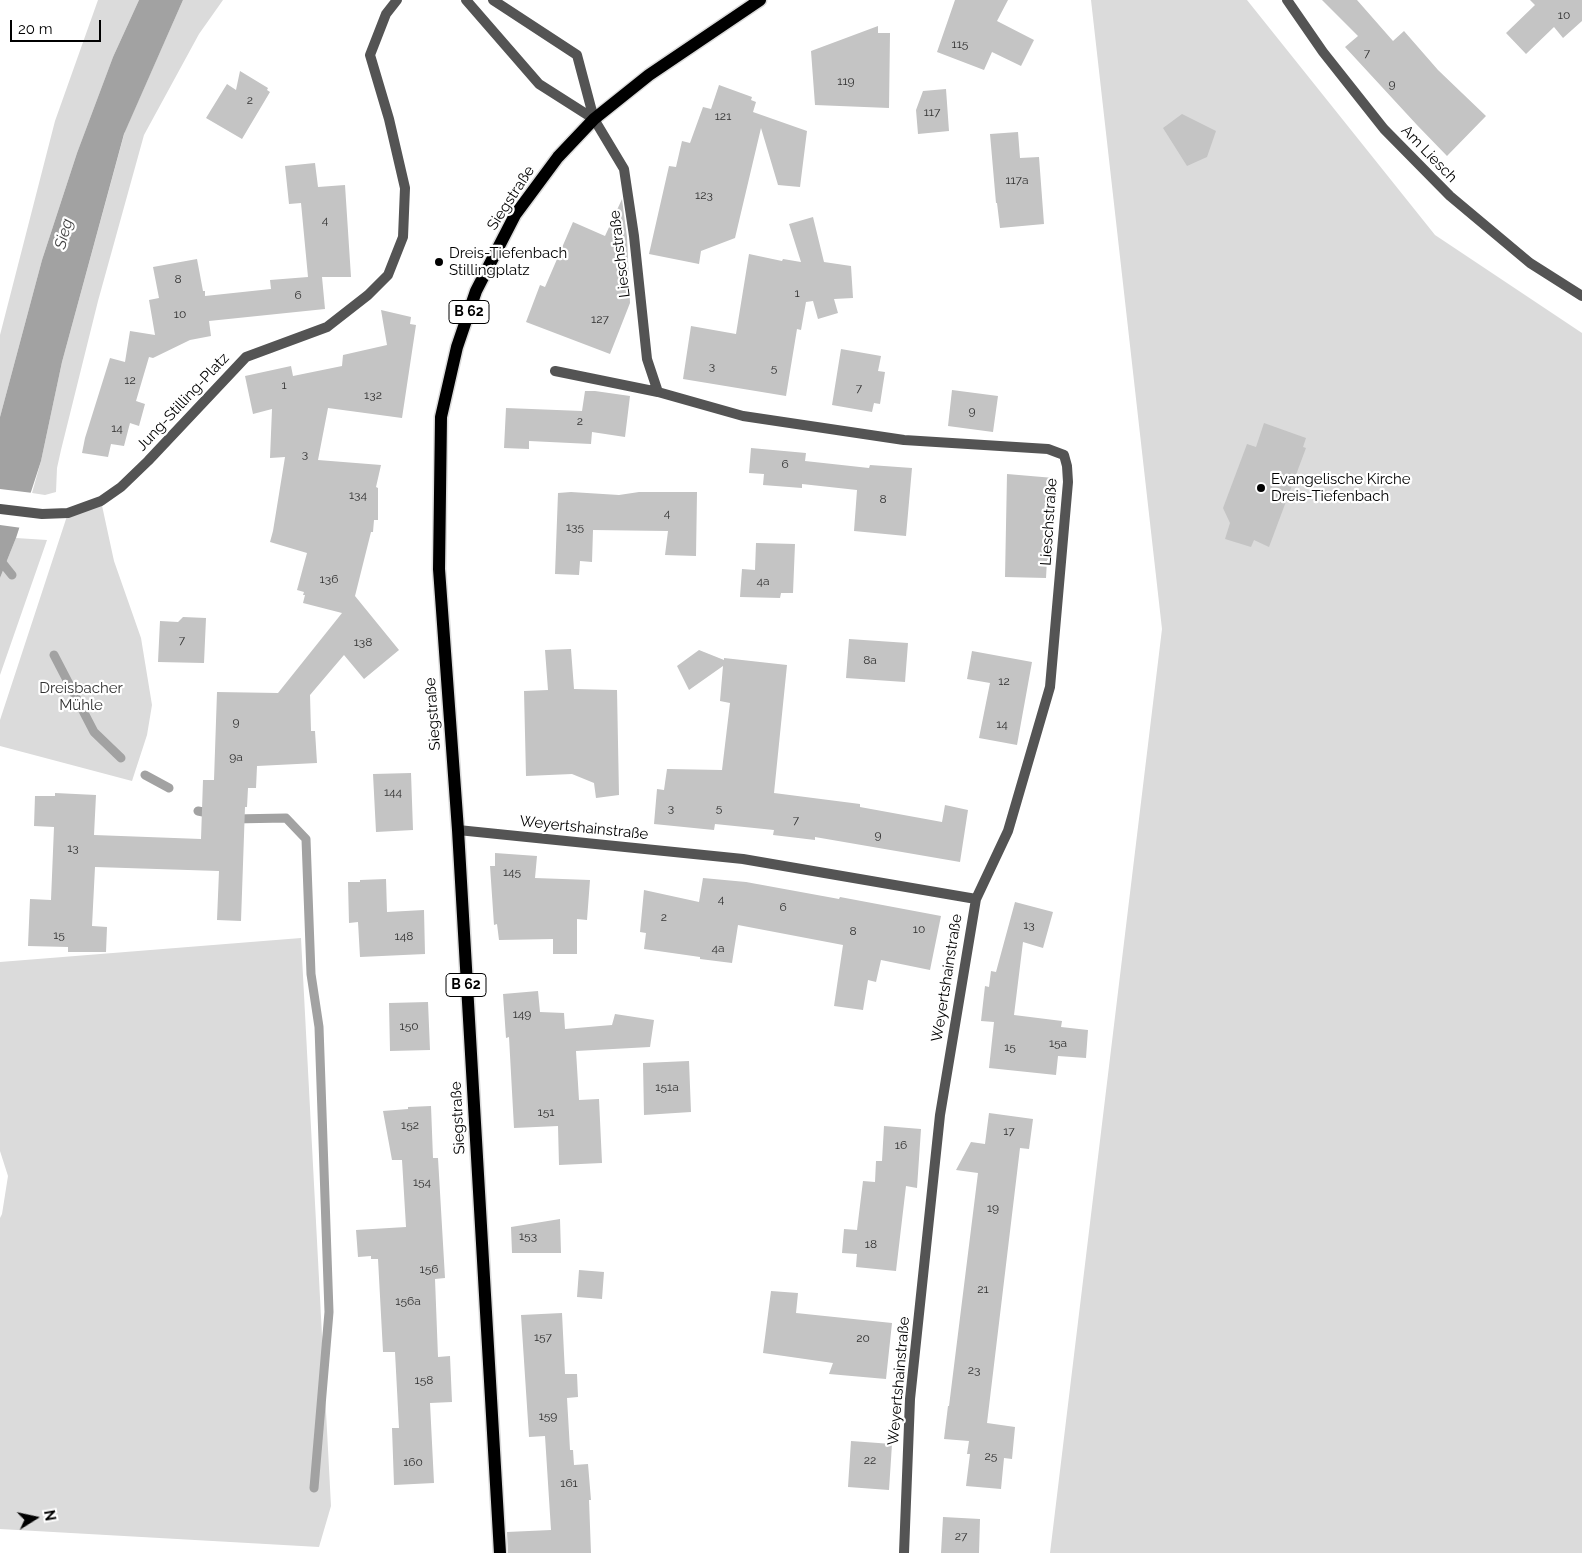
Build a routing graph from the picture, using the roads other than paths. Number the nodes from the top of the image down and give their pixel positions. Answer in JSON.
{"nodes":[{"id":1,"x":397,"y":0,"type":"edge"},
{"id":2,"x":466,"y":0,"type":"edge"},
{"id":3,"x":493,"y":0,"type":"edge"},
{"id":4,"x":760,"y":0,"type":"edge"},
{"id":5,"x":1287,"y":0,"type":"edge"},
{"id":6,"x":594,"y":119,"type":"junction"},
{"id":7,"x":1582,"y":296,"type":"edge"},
{"id":8,"x":555,"y":371,"type":"dead end"},
{"id":9,"x":658,"y":392,"type":"junction"},
{"id":10,"x":0,"y":509,"type":"edge"},
{"id":11,"x":458,"y":830,"type":"junction"},
{"id":12,"x":976,"y":899,"type":"junction"},
{"id":13,"x":500,"y":1553,"type":"edge"},
{"id":14,"x":904,"y":1553,"type":"edge"}],
"edges":[{"from":1,"to":10,"type":"street","name":"Jung-Stilling-Platz"},
{"from":2,"to":6,"type":"street"},
{"from":3,"to":6,"type":"street"},
{"from":4,"to":6,"type":"main road","name":"Siegstraße","number":"B 62"},
{"from":5,"to":7,"type":"street","name":"Am Liesch"},
{"from":6,"to":9,"type":"street","name":"Lieschstraße"},
{"from":6,"to":11,"type":"main road","name":"Siegstraße","number":"B 62"},
{"from":8,"to":9,"type":"street","name":"Lieschstraße"},
{"from":9,"to":12,"type":"street","name":"Lieschstraße"},
{"from":11,"to":12,"type":"street","name":"Weyertshainstraße"},
{"from":11,"to":13,"type":"main road","name":"Siegstraße","number":"B 62"},
{"from":12,"to":14,"type":"street","name":"Weyertshainstraße"}]}
